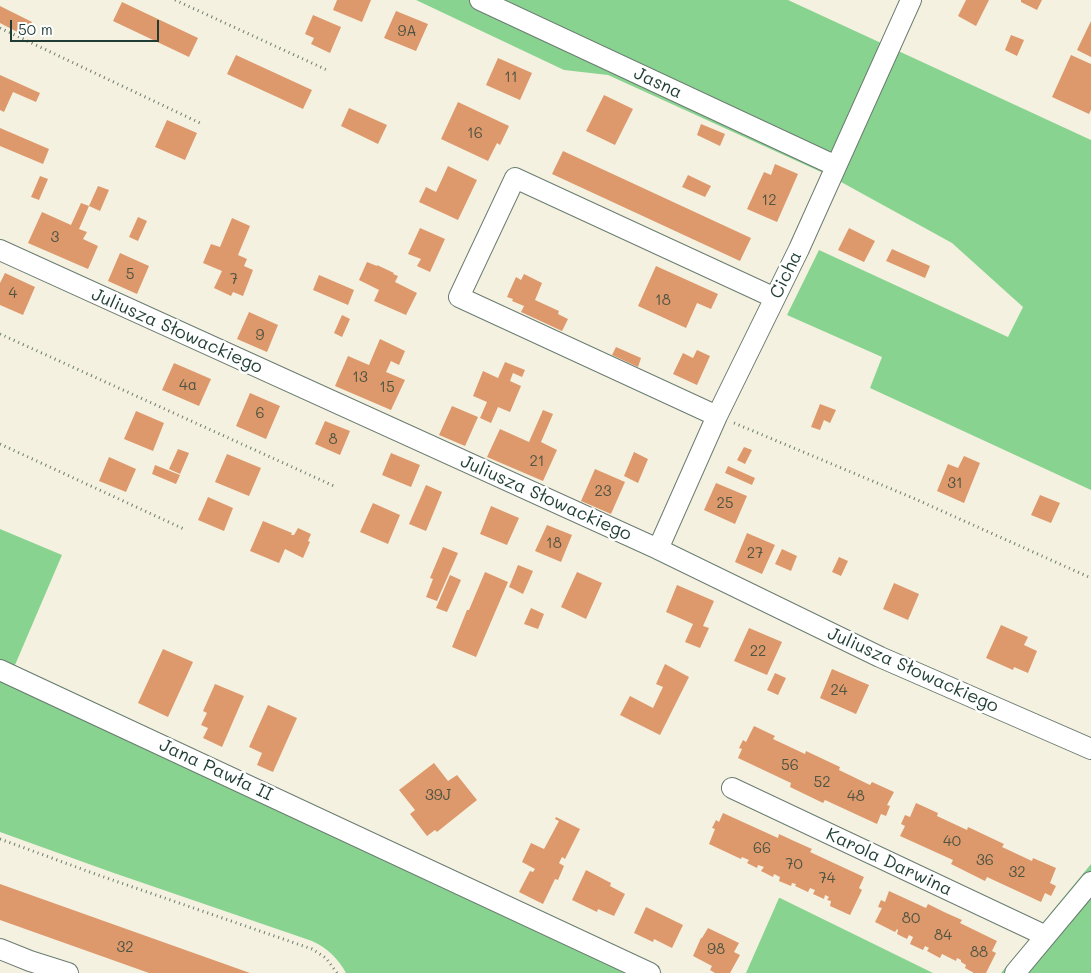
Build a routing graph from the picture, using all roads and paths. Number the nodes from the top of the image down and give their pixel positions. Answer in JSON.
{"nodes":[{"id":1,"x":175,"y":0,"type":"edge"},
{"id":2,"x":480,"y":0,"type":"edge"},
{"id":3,"x":911,"y":0,"type":"edge"},
{"id":4,"x":0,"y":28,"type":"edge"},
{"id":5,"x":327,"y":70,"type":"dead end"},
{"id":6,"x":200,"y":124,"type":"dead end"},
{"id":7,"x":836,"y":166,"type":"junction"},
{"id":8,"x":0,"y":250,"type":"edge"},
{"id":9,"x":775,"y":298,"type":"junction"},
{"id":10,"x":0,"y":334,"type":"edge"},
{"id":11,"x":717,"y":416,"type":"junction"},
{"id":12,"x":0,"y":444,"type":"edge"},
{"id":13,"x":334,"y":486,"type":"dead end"},
{"id":14,"x":186,"y":530,"type":"dead end"},
{"id":15,"x":658,"y":549,"type":"junction"},
{"id":16,"x":1091,"y":578,"type":"edge"},
{"id":17,"x":0,"y":670,"type":"edge"},
{"id":18,"x":1091,"y":750,"type":"edge"},
{"id":19,"x":732,"y":788,"type":"dead end"},
{"id":20,"x":0,"y":839,"type":"edge"},
{"id":21,"x":1091,"y":882,"type":"edge"},
{"id":22,"x":1046,"y":936,"type":"junction"},
{"id":23,"x":0,"y":949,"type":"edge"},
{"id":24,"x":68,"y":973,"type":"edge"},
{"id":25,"x":337,"y":973,"type":"edge"},
{"id":26,"x":650,"y":973,"type":"edge"},
{"id":27,"x":1015,"y":973,"type":"edge"}],
"edges":[{"from":1,"to":5,"type":"path"},
{"from":2,"to":7,"type":"street","name":"Jasna"},
{"from":3,"to":7,"type":"street","name":"Cicha"},
{"from":4,"to":6,"type":"path"},
{"from":7,"to":9,"type":"street","name":"Cicha"},
{"from":8,"to":15,"type":"street","name":"Juliusza Słowackiego"},
{"from":9,"to":11,"type":"street","name":"Cicha"},
{"from":9,"to":11,"type":"street"},
{"from":10,"to":13,"type":"path"},
{"from":11,"to":15,"type":"street","name":"Cicha"},
{"from":11,"to":16,"type":"path"},
{"from":12,"to":14,"type":"path"},
{"from":15,"to":18,"type":"street","name":"Juliusza Słowackiego"},
{"from":17,"to":26,"type":"street","name":"Jana Pawła II"},
{"from":19,"to":22,"type":"street","name":"Karola Darwina"},
{"from":20,"to":25,"type":"path"},
{"from":21,"to":22,"type":"street"},
{"from":22,"to":27,"type":"street"},
{"from":23,"to":24,"type":"street"}]}
